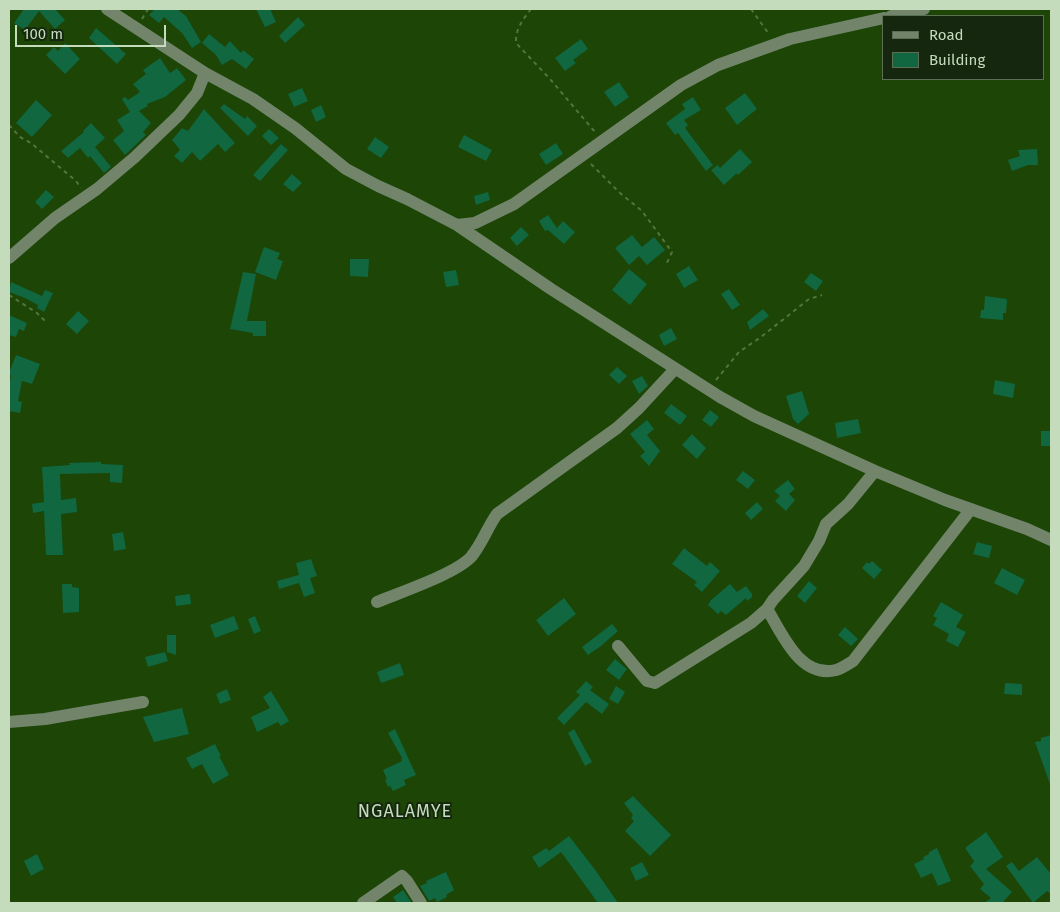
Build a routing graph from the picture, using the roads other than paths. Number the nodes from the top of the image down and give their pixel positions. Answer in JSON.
{"nodes":[{"id":1,"x":107,"y":9,"type":"edge"},
{"id":2,"x":924,"y":9,"type":"edge"},
{"id":3,"x":896,"y":15,"type":"edge"},
{"id":4,"x":882,"y":18,"type":"edge"},
{"id":5,"x":205,"y":72,"type":"junction"},
{"id":6,"x":457,"y":225,"type":"junction"},
{"id":7,"x":9,"y":258,"type":"edge"},
{"id":8,"x":675,"y":369,"type":"junction"},
{"id":9,"x":874,"y":471,"type":"junction"},
{"id":10,"x":971,"y":509,"type":"junction"},
{"id":11,"x":1051,"y":540,"type":"edge"},
{"id":12,"x":377,"y":602,"type":"dead end"},
{"id":13,"x":767,"y":609,"type":"junction"},
{"id":14,"x":618,"y":646,"type":"dead end"},
{"id":15,"x":143,"y":702,"type":"dead end"},
{"id":16,"x":9,"y":722,"type":"edge"},
{"id":17,"x":363,"y":903,"type":"edge"},
{"id":18,"x":421,"y":903,"type":"edge"}],
"edges":[{"from":1,"to":5,"type":"street"},
{"from":2,"to":3,"type":"street"},
{"from":4,"to":6,"type":"street"},
{"from":5,"to":6,"type":"street"},
{"from":5,"to":7,"type":"street"},
{"from":6,"to":8,"type":"street"},
{"from":8,"to":9,"type":"street"},
{"from":8,"to":12,"type":"street"},
{"from":9,"to":10,"type":"street"},
{"from":9,"to":13,"type":"street"},
{"from":10,"to":11,"type":"street"},
{"from":10,"to":13,"type":"street"},
{"from":13,"to":14,"type":"street"},
{"from":15,"to":16,"type":"street"},
{"from":17,"to":18,"type":"street"}]}
